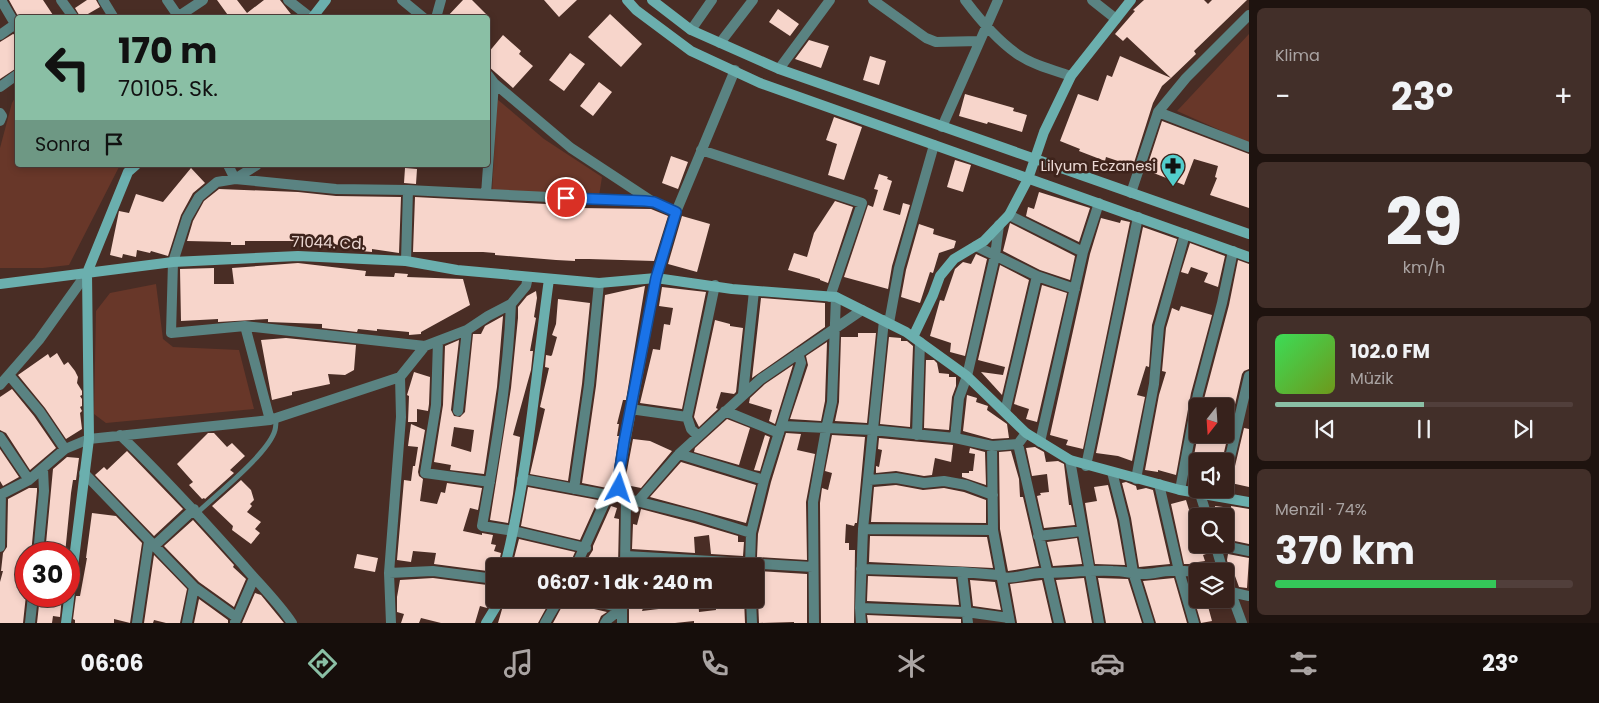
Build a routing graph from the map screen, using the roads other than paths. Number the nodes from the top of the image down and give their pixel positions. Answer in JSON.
{"nodes":[{"id":1,"x":1,"y":0,"type":"edge"},
{"id":2,"x":61,"y":0,"type":"edge"},
{"id":3,"x":103,"y":0,"type":"edge"},
{"id":4,"x":167,"y":0,"type":"edge"},
{"id":5,"x":203,"y":0,"type":"edge"},
{"id":6,"x":288,"y":0,"type":"edge"},
{"id":7,"x":326,"y":0,"type":"edge"},
{"id":8,"x":402,"y":0,"type":"edge"},
{"id":9,"x":441,"y":0,"type":"edge"},
{"id":10,"x":627,"y":0,"type":"edge"},
{"id":11,"x":652,"y":0,"type":"edge"},
{"id":12,"x":712,"y":0,"type":"edge"},
{"id":13,"x":753,"y":0,"type":"edge"},
{"id":14,"x":830,"y":0,"type":"edge"},
{"id":15,"x":874,"y":0,"type":"edge"},
{"id":16,"x":965,"y":0,"type":"edge"},
{"id":17,"x":998,"y":0,"type":"edge"},
{"id":18,"x":1092,"y":0,"type":"edge"},
{"id":19,"x":1131,"y":0,"type":"edge"},
{"id":20,"x":72,"y":15,"type":"edge"},
{"id":21,"x":112,"y":15,"type":"edge"},
{"id":22,"x":176,"y":15,"type":"edge"},
{"id":23,"x":180,"y":15,"type":"edge"},
{"id":24,"x":307,"y":15,"type":"edge"},
{"id":25,"x":314,"y":15,"type":"edge"},
{"id":26,"x":420,"y":15,"type":"edge"},
{"id":27,"x":437,"y":15,"type":"edge"},
{"id":28,"x":1249,"y":15,"type":"edge"},
{"id":29,"x":1116,"y":19,"type":"junction"},
{"id":30,"x":15,"y":25,"type":"edge"},
{"id":31,"x":986,"y":27,"type":"junction"},
{"id":32,"x":15,"y":28,"type":"edge"},
{"id":33,"x":691,"y":30,"type":"junction"},
{"id":34,"x":0,"y":35,"type":"edge"},
{"id":35,"x":979,"y":41,"type":"junction"},
{"id":36,"x":720,"y":43,"type":"junction"},
{"id":37,"x":779,"y":69,"type":"junction"},
{"id":38,"x":734,"y":70,"type":"junction"},
{"id":39,"x":15,"y":76,"type":"edge"},
{"id":40,"x":1072,"y":76,"type":"junction"},
{"id":41,"x":490,"y":79,"type":"edge"},
{"id":42,"x":0,"y":87,"type":"edge"},
{"id":43,"x":1158,"y":112,"type":"junction"},
{"id":44,"x":0,"y":113,"type":"edge"},
{"id":45,"x":0,"y":121,"type":"edge"},
{"id":46,"x":942,"y":126,"type":"junction"},
{"id":47,"x":934,"y":145,"type":"junction"},
{"id":48,"x":1249,"y":147,"type":"edge"},
{"id":49,"x":701,"y":150,"type":"junction"},
{"id":50,"x":1035,"y":160,"type":"junction"},
{"id":51,"x":134,"y":167,"type":"edge"},
{"id":52,"x":229,"y":167,"type":"edge"},
{"id":53,"x":254,"y":167,"type":"edge"},
{"id":54,"x":487,"y":167,"type":"edge"},
{"id":55,"x":236,"y":179,"type":"junction"},
{"id":56,"x":1028,"y":179,"type":"junction"},
{"id":57,"x":408,"y":190,"type":"junction"},
{"id":58,"x":1130,"y":193,"type":"junction"},
{"id":59,"x":486,"y":194,"type":"junction"},
{"id":60,"x":654,"y":202,"type":"junction"},
{"id":61,"x":1099,"y":203,"type":"junction"},
{"id":62,"x":676,"y":212,"type":"junction"},
{"id":63,"x":1009,"y":215,"type":"junction"},
{"id":64,"x":1138,"y":217,"type":"junction"},
{"id":65,"x":999,"y":225,"type":"junction"},
{"id":66,"x":1185,"y":234,"type":"junction"},
{"id":67,"x":1249,"y":234,"type":"edge"},
{"id":68,"x":976,"y":246,"type":"junction"},
{"id":69,"x":1233,"y":251,"type":"junction"},
{"id":70,"x":1083,"y":252,"type":"junction"},
{"id":71,"x":995,"y":256,"type":"junction"},
{"id":72,"x":1249,"y":257,"type":"edge"},
{"id":73,"x":406,"y":261,"type":"junction"},
{"id":74,"x":173,"y":262,"type":"junction"},
{"id":75,"x":87,"y":273,"type":"junction"},
{"id":76,"x":1037,"y":276,"type":"junction"},
{"id":77,"x":528,"y":277,"type":"junction"},
{"id":78,"x":656,"y":278,"type":"junction"},
{"id":79,"x":549,"y":280,"type":"junction"},
{"id":80,"x":599,"y":283,"type":"junction"},
{"id":81,"x":0,"y":284,"type":"edge"},
{"id":82,"x":715,"y":285,"type":"junction"},
{"id":83,"x":1075,"y":289,"type":"junction"},
{"id":84,"x":754,"y":291,"type":"junction"},
{"id":85,"x":833,"y":297,"type":"junction"},
{"id":86,"x":511,"y":304,"type":"junction"},
{"id":87,"x":862,"y":310,"type":"junction"},
{"id":88,"x":886,"y":321,"type":"junction"},
{"id":89,"x":245,"y":326,"type":"junction"},
{"id":90,"x":835,"y":328,"type":"junction"},
{"id":91,"x":467,"y":330,"type":"junction"},
{"id":92,"x":916,"y":339,"type":"junction"},
{"id":93,"x":438,"y":341,"type":"junction"},
{"id":94,"x":425,"y":346,"type":"junction"},
{"id":95,"x":798,"y":353,"type":"junction"},
{"id":96,"x":9,"y":375,"type":"junction"},
{"id":97,"x":967,"y":376,"type":"junction"},
{"id":98,"x":1249,"y":376,"type":"edge"},
{"id":99,"x":400,"y":377,"type":"junction"},
{"id":100,"x":0,"y":385,"type":"edge"},
{"id":101,"x":1247,"y":391,"type":"edge"},
{"id":102,"x":743,"y":394,"type":"junction"},
{"id":103,"x":630,"y":409,"type":"junction"},
{"id":104,"x":458,"y":411,"type":"dead end"},
{"id":105,"x":725,"y":411,"type":"junction"},
{"id":106,"x":1005,"y":412,"type":"junction"},
{"id":107,"x":687,"y":417,"type":"junction"},
{"id":108,"x":273,"y":418,"type":"junction"},
{"id":109,"x":826,"y":429,"type":"junction"},
{"id":110,"x":780,"y":430,"type":"junction"},
{"id":111,"x":872,"y":430,"type":"junction"},
{"id":112,"x":1026,"y":433,"type":"junction"},
{"id":113,"x":120,"y":435,"type":"junction"},
{"id":114,"x":917,"y":435,"type":"junction"},
{"id":115,"x":0,"y":436,"type":"edge"},
{"id":116,"x":698,"y":436,"type":"junction"},
{"id":117,"x":955,"y":438,"type":"junction"},
{"id":118,"x":89,"y":439,"type":"junction"},
{"id":119,"x":1040,"y":442,"type":"junction"},
{"id":120,"x":1018,"y":444,"type":"junction"},
{"id":121,"x":992,"y":446,"type":"junction"},
{"id":122,"x":65,"y":449,"type":"junction"},
{"id":123,"x":1232,"y":453,"type":"edge"},
{"id":124,"x":679,"y":454,"type":"junction"},
{"id":125,"x":1070,"y":460,"type":"junction"},
{"id":126,"x":1086,"y":466,"type":"junction"},
{"id":127,"x":43,"y":469,"type":"junction"},
{"id":128,"x":1112,"y":472,"type":"junction"},
{"id":129,"x":84,"y":473,"type":"junction"},
{"id":130,"x":522,"y":479,"type":"junction"},
{"id":131,"x":1136,"y":479,"type":"junction"},
{"id":132,"x":29,"y":480,"type":"junction"},
{"id":133,"x":764,"y":480,"type":"junction"},
{"id":134,"x":868,"y":480,"type":"junction"},
{"id":135,"x":490,"y":482,"type":"junction"},
{"id":136,"x":1159,"y":484,"type":"junction"},
{"id":137,"x":574,"y":488,"type":"junction"},
{"id":138,"x":619,"y":488,"type":"junction"},
{"id":139,"x":1180,"y":490,"type":"junction"},
{"id":140,"x":1189,"y":492,"type":"edge"},
{"id":141,"x":0,"y":494,"type":"edge"},
{"id":142,"x":608,"y":495,"type":"junction"},
{"id":143,"x":994,"y":495,"type":"junction"},
{"id":144,"x":1234,"y":498,"type":"edge"},
{"id":145,"x":626,"y":500,"type":"junction"},
{"id":146,"x":638,"y":501,"type":"junction"},
{"id":147,"x":1249,"y":502,"type":"edge"},
{"id":148,"x":195,"y":511,"type":"junction"},
{"id":149,"x":863,"y":528,"type":"junction"},
{"id":150,"x":993,"y":530,"type":"junction"},
{"id":151,"x":514,"y":531,"type":"junction"},
{"id":152,"x":1082,"y":531,"type":"junction"},
{"id":153,"x":751,"y":533,"type":"junction"},
{"id":154,"x":1038,"y":536,"type":"junction"},
{"id":155,"x":39,"y":542,"type":"edge"},
{"id":156,"x":152,"y":544,"type":"junction"},
{"id":157,"x":0,"y":547,"type":"edge"},
{"id":158,"x":586,"y":548,"type":"junction"},
{"id":159,"x":1234,"y":548,"type":"edge"},
{"id":160,"x":1249,"y":551,"type":"edge"},
{"id":161,"x":506,"y":558,"type":"edge"},
{"id":162,"x":580,"y":558,"type":"edge"},
{"id":163,"x":625,"y":558,"type":"edge"},
{"id":164,"x":750,"y":558,"type":"edge"},
{"id":165,"x":764,"y":565,"type":"edge"},
{"id":166,"x":813,"y":567,"type":"junction"},
{"id":167,"x":861,"y":569,"type":"junction"},
{"id":168,"x":1090,"y":570,"type":"junction"},
{"id":169,"x":1179,"y":571,"type":"junction"},
{"id":170,"x":962,"y":572,"type":"junction"},
{"id":171,"x":1133,"y":572,"type":"junction"},
{"id":172,"x":389,"y":573,"type":"junction"},
{"id":173,"x":1189,"y":573,"type":"edge"},
{"id":174,"x":1048,"y":574,"type":"junction"},
{"id":175,"x":1001,"y":577,"type":"junction"},
{"id":176,"x":254,"y":578,"type":"junction"},
{"id":177,"x":486,"y":578,"type":"edge"},
{"id":178,"x":194,"y":587,"type":"junction"},
{"id":179,"x":1234,"y":593,"type":"edge"},
{"id":180,"x":1249,"y":596,"type":"edge"},
{"id":181,"x":1234,"y":601,"type":"edge"},
{"id":182,"x":32,"y":607,"type":"edge"},
{"id":183,"x":495,"y":608,"type":"edge"},
{"id":184,"x":554,"y":608,"type":"edge"},
{"id":185,"x":618,"y":608,"type":"edge"},
{"id":186,"x":622,"y":608,"type":"edge"},
{"id":187,"x":752,"y":608,"type":"edge"},
{"id":188,"x":860,"y":608,"type":"junction"},
{"id":189,"x":967,"y":618,"type":"edge"},
{"id":190,"x":1240,"y":618,"type":"edge"},
{"id":191,"x":235,"y":620,"type":"edge"},
{"id":192,"x":1009,"y":620,"type":"edge"},
{"id":193,"x":30,"y":623,"type":"edge"},
{"id":194,"x":66,"y":623,"type":"edge"},
{"id":195,"x":137,"y":623,"type":"edge"},
{"id":196,"x":187,"y":623,"type":"edge"},
{"id":197,"x":292,"y":623,"type":"edge"},
{"id":198,"x":391,"y":623,"type":"edge"},
{"id":199,"x":486,"y":623,"type":"edge"},
{"id":200,"x":545,"y":623,"type":"edge"},
{"id":201,"x":605,"y":623,"type":"edge"},
{"id":202,"x":622,"y":623,"type":"edge"},
{"id":203,"x":752,"y":623,"type":"edge"},
{"id":204,"x":814,"y":623,"type":"edge"},
{"id":205,"x":861,"y":623,"type":"edge"},
{"id":206,"x":1059,"y":623,"type":"edge"},
{"id":207,"x":1099,"y":623,"type":"edge"},
{"id":208,"x":1150,"y":623,"type":"edge"},
{"id":209,"x":1194,"y":623,"type":"edge"},
{"id":210,"x":1233,"y":623,"type":"edge"}],
"edges":[{"from":1,"to":30,"type":"street"},
{"from":2,"to":20,"type":"street"},
{"from":3,"to":21,"type":"street"},
{"from":4,"to":22,"type":"street"},
{"from":5,"to":23,"type":"street"},
{"from":6,"to":24,"type":"street"},
{"from":7,"to":25,"type":"street"},
{"from":8,"to":26,"type":"street"},
{"from":9,"to":27,"type":"street"},
{"from":10,"to":38,"type":"street"},
{"from":11,"to":33,"type":"street"},
{"from":12,"to":33,"type":"street"},
{"from":13,"to":36,"type":"street"},
{"from":14,"to":37,"type":"street"},
{"from":15,"to":35,"type":"street"},
{"from":16,"to":31,"type":"street"},
{"from":17,"to":31,"type":"street"},
{"from":18,"to":29,"type":"street"},
{"from":19,"to":29,"type":"street"},
{"from":28,"to":43,"type":"street"},
{"from":29,"to":40,"type":"street"},
{"from":31,"to":35,"type":"street"},
{"from":31,"to":40,"type":"street"},
{"from":32,"to":34,"type":"street"},
{"from":33,"to":36,"type":"street"},
{"from":35,"to":46,"type":"street"},
{"from":36,"to":37,"type":"street"},
{"from":37,"to":46,"type":"street"},
{"from":38,"to":47,"type":"street"},
{"from":38,"to":49,"type":"street"},
{"from":39,"to":42,"type":"street"},
{"from":40,"to":50,"type":"street"},
{"from":41,"to":60,"type":"street"},
{"from":43,"to":48,"type":"street"},
{"from":43,"to":58,"type":"street"},
{"from":44,"to":45,"type":"street"},
{"from":46,"to":50,"type":"street"},
{"from":47,"to":56,"type":"street"},
{"from":47,"to":88,"type":"street"},
{"from":49,"to":62,"type":"street"},
{"from":49,"to":85,"type":"street"},
{"from":50,"to":56,"type":"street"},
{"from":50,"to":58,"type":"street"},
{"from":51,"to":75,"type":"street"},
{"from":52,"to":55,"type":"street"},
{"from":53,"to":55,"type":"street"},
{"from":54,"to":59,"type":"street"},
{"from":55,"to":57,"type":"street"},
{"from":55,"to":74,"type":"street"},
{"from":56,"to":61,"type":"street"},
{"from":56,"to":63,"type":"street"},
{"from":57,"to":59,"type":"street"},
{"from":57,"to":73,"type":"street"},
{"from":58,"to":67,"type":"street"},
{"from":59,"to":60,"type":"street"},
{"from":60,"to":62,"type":"street"},
{"from":61,"to":64,"type":"street"},
{"from":61,"to":70,"type":"street"},
{"from":62,"to":78,"type":"street"},
{"from":63,"to":65,"type":"street"},
{"from":63,"to":70,"type":"street"},
{"from":64,"to":66,"type":"street"},
{"from":64,"to":126,"type":"street"},
{"from":65,"to":68,"type":"street"},
{"from":65,"to":71,"type":"street"},
{"from":66,"to":69,"type":"street"},
{"from":66,"to":131,"type":"street"},
{"from":68,"to":71,"type":"street"},
{"from":68,"to":92,"type":"street"},
{"from":69,"to":72,"type":"street"},
{"from":69,"to":139,"type":"street"},
{"from":70,"to":83,"type":"street"},
{"from":71,"to":76,"type":"street"},
{"from":71,"to":97,"type":"street"},
{"from":73,"to":74,"type":"street","name":"71044. Cd."},
{"from":73,"to":77,"type":"street","name":"71044. Cd."},
{"from":74,"to":75,"type":"street","name":"71044. Cd."},
{"from":74,"to":89,"type":"street"},
{"from":75,"to":81,"type":"street","name":"71044. Cd."},
{"from":75,"to":96,"type":"street"},
{"from":75,"to":118,"type":"street"},
{"from":76,"to":83,"type":"street"},
{"from":76,"to":106,"type":"street"},
{"from":77,"to":79,"type":"street","name":"71044. Cd."},
{"from":77,"to":86,"type":"street"},
{"from":78,"to":80,"type":"street","name":"71044. Cd."},
{"from":78,"to":82,"type":"street","name":"71044. Cd."},
{"from":78,"to":103,"type":"street"},
{"from":79,"to":80,"type":"street","name":"71044. Cd."},
{"from":79,"to":130,"type":"street"},
{"from":80,"to":137,"type":"street"},
{"from":82,"to":84,"type":"street","name":"71044. Cd."},
{"from":82,"to":107,"type":"street"},
{"from":83,"to":119,"type":"street"},
{"from":84,"to":85,"type":"street","name":"71044. Cd."},
{"from":84,"to":102,"type":"street"},
{"from":85,"to":87,"type":"street"},
{"from":85,"to":90,"type":"street"},
{"from":86,"to":91,"type":"street"},
{"from":86,"to":135,"type":"street"},
{"from":87,"to":88,"type":"street"},
{"from":87,"to":90,"type":"street"},
{"from":88,"to":92,"type":"street"},
{"from":88,"to":111,"type":"street"},
{"from":89,"to":94,"type":"street"},
{"from":89,"to":108,"type":"street"},
{"from":90,"to":95,"type":"street"},
{"from":90,"to":109,"type":"street"},
{"from":91,"to":93,"type":"street"},
{"from":91,"to":104,"type":"street"},
{"from":92,"to":97,"type":"street"},
{"from":92,"to":114,"type":"street"},
{"from":93,"to":94,"type":"street"},
{"from":93,"to":135,"type":"street"},
{"from":94,"to":99,"type":"street"},
{"from":95,"to":102,"type":"street"},
{"from":95,"to":110,"type":"street"},
{"from":96,"to":100,"type":"street"},
{"from":96,"to":122,"type":"street"},
{"from":97,"to":106,"type":"street"},
{"from":97,"to":117,"type":"street"},
{"from":98,"to":101,"type":"street"},
{"from":99,"to":108,"type":"street"},
{"from":99,"to":172,"type":"street"},
{"from":101,"to":123,"type":"street"},
{"from":102,"to":105,"type":"street"},
{"from":103,"to":107,"type":"street"},
{"from":103,"to":138,"type":"street"},
{"from":105,"to":110,"type":"street"},
{"from":105,"to":116,"type":"street"},
{"from":106,"to":112,"type":"street"},
{"from":107,"to":116,"type":"street"},
{"from":108,"to":113,"type":"street"},
{"from":108,"to":148,"type":"lane"},
{"from":109,"to":110,"type":"street"},
{"from":109,"to":111,"type":"street"},
{"from":109,"to":166,"type":"street"},
{"from":110,"to":133,"type":"street"},
{"from":111,"to":114,"type":"street"},
{"from":111,"to":134,"type":"street"},
{"from":112,"to":119,"type":"street"},
{"from":112,"to":120,"type":"street"},
{"from":113,"to":118,"type":"street"},
{"from":113,"to":148,"type":"street"},
{"from":114,"to":117,"type":"street"},
{"from":115,"to":132,"type":"street"},
{"from":116,"to":124,"type":"street"},
{"from":117,"to":121,"type":"street"},
{"from":118,"to":122,"type":"street"},
{"from":118,"to":129,"type":"street"},
{"from":119,"to":125,"type":"street"},
{"from":120,"to":121,"type":"street"},
{"from":120,"to":154,"type":"street"},
{"from":121,"to":143,"type":"street"},
{"from":122,"to":127,"type":"street"},
{"from":124,"to":133,"type":"street"},
{"from":124,"to":146,"type":"street"},
{"from":125,"to":126,"type":"street"},
{"from":125,"to":152,"type":"street"},
{"from":126,"to":128,"type":"street"},
{"from":127,"to":132,"type":"street"},
{"from":127,"to":155,"type":"street"},
{"from":128,"to":131,"type":"street"},
{"from":128,"to":171,"type":"street"},
{"from":129,"to":156,"type":"street"},
{"from":129,"to":194,"type":"street"},
{"from":130,"to":137,"type":"street"},
{"from":130,"to":151,"type":"street"},
{"from":131,"to":136,"type":"street"},
{"from":132,"to":141,"type":"street"},
{"from":133,"to":153,"type":"street"},
{"from":134,"to":143,"type":"street"},
{"from":134,"to":149,"type":"street"},
{"from":135,"to":151,"type":"street"},
{"from":136,"to":139,"type":"street"},
{"from":136,"to":169,"type":"street"},
{"from":137,"to":142,"type":"street"},
{"from":138,"to":142,"type":"street"},
{"from":138,"to":145,"type":"street"},
{"from":139,"to":140,"type":"street"},
{"from":141,"to":157,"type":"street"},
{"from":142,"to":158,"type":"street"},
{"from":143,"to":150,"type":"street"},
{"from":144,"to":147,"type":"street"},
{"from":145,"to":146,"type":"street"},
{"from":145,"to":163,"type":"street"},
{"from":146,"to":153,"type":"street"},
{"from":148,"to":156,"type":"street"},
{"from":148,"to":176,"type":"street"},
{"from":149,"to":150,"type":"street"},
{"from":149,"to":167,"type":"street"},
{"from":150,"to":175,"type":"street"},
{"from":151,"to":158,"type":"street"},
{"from":151,"to":161,"type":"street"},
{"from":152,"to":154,"type":"street"},
{"from":152,"to":168,"type":"street"},
{"from":153,"to":164,"type":"street"},
{"from":154,"to":174,"type":"street"},
{"from":156,"to":178,"type":"street"},
{"from":156,"to":195,"type":"street"},
{"from":158,"to":162,"type":"street"},
{"from":159,"to":160,"type":"street"},
{"from":165,"to":166,"type":"street"},
{"from":166,"to":204,"type":"street"},
{"from":167,"to":170,"type":"street"},
{"from":167,"to":188,"type":"street"},
{"from":168,"to":171,"type":"street"},
{"from":168,"to":174,"type":"street"},
{"from":168,"to":207,"type":"street"},
{"from":169,"to":171,"type":"street"},
{"from":169,"to":173,"type":"street"},
{"from":169,"to":209,"type":"street"},
{"from":170,"to":175,"type":"street"},
{"from":170,"to":189,"type":"street"},
{"from":171,"to":208,"type":"street"},
{"from":172,"to":177,"type":"street"},
{"from":172,"to":198,"type":"street"},
{"from":174,"to":175,"type":"street"},
{"from":174,"to":206,"type":"street"},
{"from":175,"to":192,"type":"street"},
{"from":176,"to":191,"type":"street"},
{"from":176,"to":197,"type":"street"},
{"from":178,"to":191,"type":"street"},
{"from":178,"to":196,"type":"street"},
{"from":179,"to":180,"type":"street"},
{"from":181,"to":190,"type":"street"},
{"from":182,"to":193,"type":"street"},
{"from":183,"to":199,"type":"street"},
{"from":184,"to":200,"type":"street"},
{"from":185,"to":201,"type":"street"},
{"from":186,"to":202,"type":"street"},
{"from":187,"to":203,"type":"street"},
{"from":188,"to":189,"type":"street"},
{"from":188,"to":205,"type":"street"},
{"from":189,"to":192,"type":"street"},
{"from":190,"to":210,"type":"street"}]}
